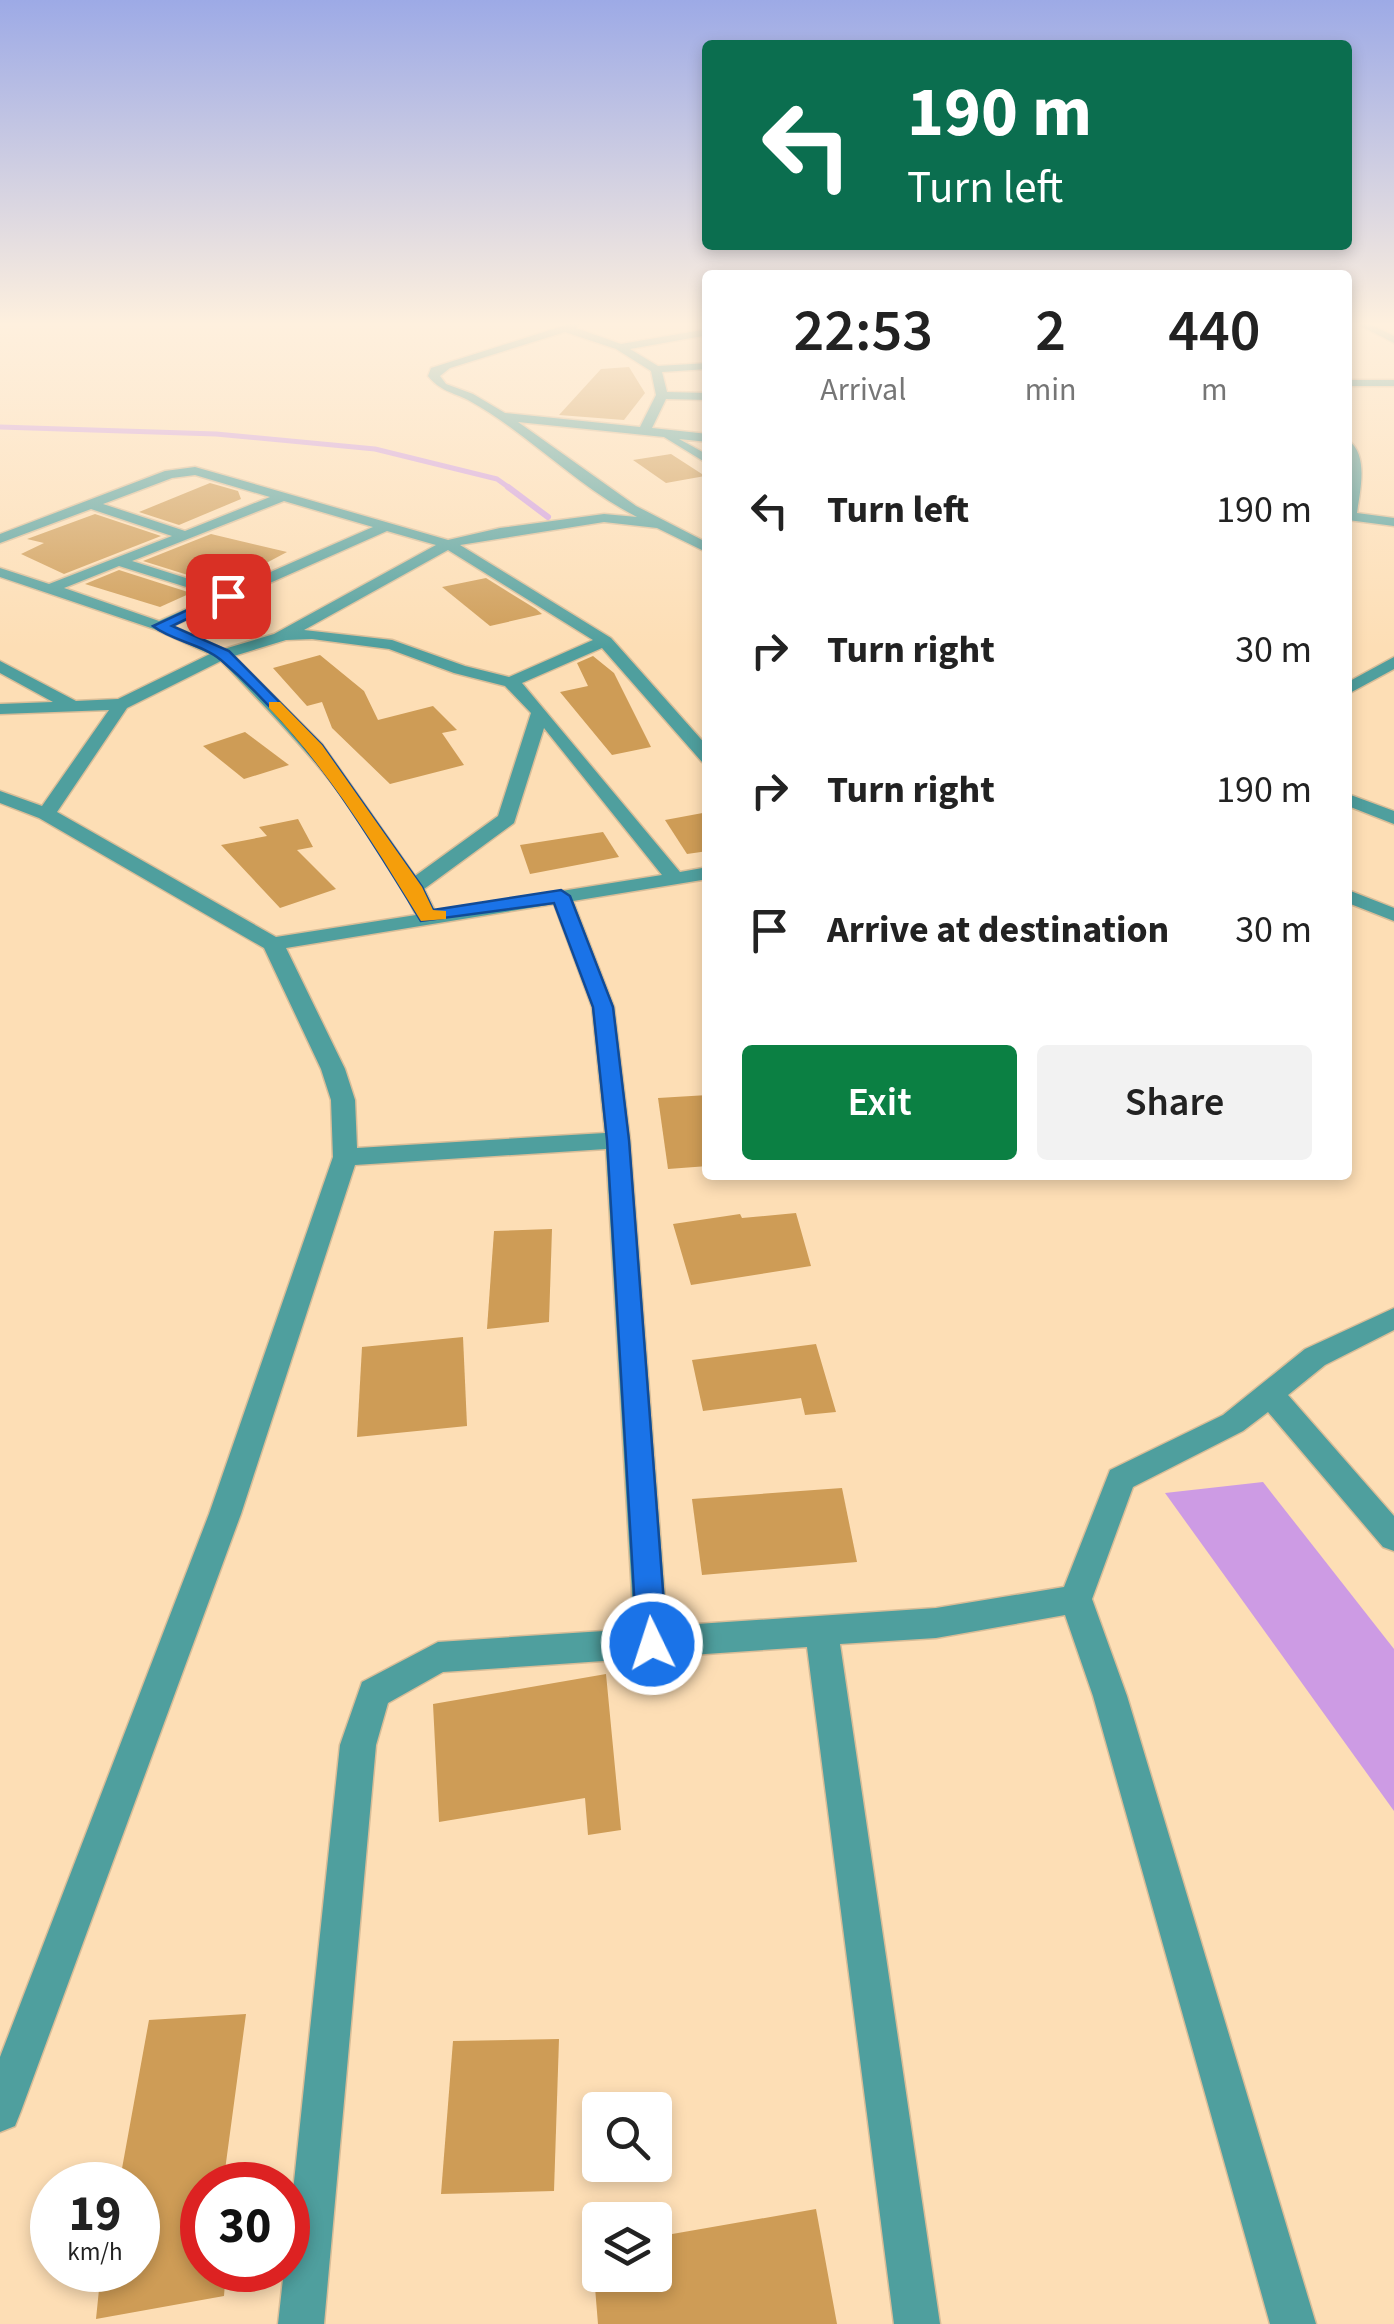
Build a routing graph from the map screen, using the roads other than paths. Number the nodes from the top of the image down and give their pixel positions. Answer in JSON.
{"nodes":[{"id":1,"x":522,"y":431,"type":"edge"},
{"id":2,"x":551,"y":431,"type":"edge"},
{"id":3,"x":656,"y":431,"type":"edge"},
{"id":4,"x":660,"y":432,"type":"junction"},
{"id":5,"x":702,"y":437,"type":"edge"},
{"id":6,"x":702,"y":456,"type":"edge"},
{"id":7,"x":1352,"y":456,"type":"edge"},
{"id":8,"x":632,"y":490,"type":"dead end"},
{"id":9,"x":1352,"y":495,"type":"edge"},
{"id":10,"x":282,"y":497,"type":"junction"},
{"id":11,"x":648,"y":501,"type":"dead end"},
{"id":12,"x":92,"y":505,"type":"junction"},
{"id":13,"x":1352,"y":516,"type":"edge"},
{"id":14,"x":1394,"y":522,"type":"edge"},
{"id":15,"x":659,"y":524,"type":"junction"},
{"id":16,"x":384,"y":527,"type":"junction"},
{"id":17,"x":691,"y":531,"type":"junction"},
{"id":18,"x":702,"y":533,"type":"edge"},
{"id":19,"x":181,"y":534,"type":"junction"},
{"id":20,"x":0,"y":539,"type":"edge"},
{"id":21,"x":702,"y":543,"type":"edge"},
{"id":22,"x":448,"y":544,"type":"junction"},
{"id":23,"x":116,"y":561,"type":"junction"},
{"id":24,"x":0,"y":572,"type":"edge"},
{"id":25,"x":48,"y":589,"type":"junction"},
{"id":26,"x":228,"y":596,"type":"junction"},
{"id":27,"x":160,"y":626,"type":"junction"},
{"id":28,"x":280,"y":637,"type":"junction"},
{"id":29,"x":605,"y":642,"type":"junction"},
{"id":30,"x":224,"y":654,"type":"junction"},
{"id":31,"x":1394,"y":662,"type":"edge"},
{"id":32,"x":0,"y":666,"type":"edge"},
{"id":33,"x":511,"y":682,"type":"junction"},
{"id":34,"x":1352,"y":687,"type":"edge"},
{"id":35,"x":70,"y":704,"type":"junction"},
{"id":36,"x":121,"y":704,"type":"junction"},
{"id":37,"x":0,"y":708,"type":"edge"},
{"id":38,"x":540,"y":712,"type":"junction"},
{"id":39,"x":702,"y":747,"type":"edge"},
{"id":40,"x":1352,"y":784,"type":"edge"},
{"id":41,"x":0,"y":797,"type":"edge"},
{"id":42,"x":1394,"y":800,"type":"edge"},
{"id":43,"x":1352,"y":802,"type":"edge"},
{"id":44,"x":46,"y":814,"type":"junction"},
{"id":45,"x":1394,"y":818,"type":"edge"},
{"id":46,"x":702,"y":874,"type":"edge"},
{"id":47,"x":675,"y":878,"type":"junction"},
{"id":48,"x":413,"y":887,"type":"junction"},
{"id":49,"x":561,"y":896,"type":"junction"},
{"id":50,"x":1352,"y":898,"type":"edge"},
{"id":51,"x":1394,"y":914,"type":"edge"},
{"id":52,"x":427,"y":917,"type":"junction"},
{"id":53,"x":273,"y":944,"type":"junction"},
{"id":54,"x":618,"y":1140,"type":"junction"},
{"id":55,"x":346,"y":1157,"type":"junction"},
{"id":56,"x":1394,"y":1318,"type":"edge"},
{"id":57,"x":1269,"y":1393,"type":"junction"},
{"id":58,"x":1394,"y":1538,"type":"edge"},
{"id":59,"x":1076,"y":1598,"type":"junction"},
{"id":60,"x":822,"y":1633,"type":"junction"},
{"id":61,"x":652,"y":1644,"type":"junction"},
{"id":62,"x":0,"y":2112,"type":"edge"},
{"id":63,"x":302,"y":2324,"type":"edge"},
{"id":64,"x":917,"y":2324,"type":"edge"},
{"id":65,"x":1293,"y":2324,"type":"edge"}],
"edges":[{"from":1,"to":15,"type":"street"},
{"from":2,"to":8,"type":"street"},
{"from":3,"to":4,"type":"street"},
{"from":4,"to":5,"type":"street"},
{"from":4,"to":6,"type":"street"},
{"from":7,"to":9,"type":"street"},
{"from":10,"to":12,"type":"street"},
{"from":10,"to":16,"type":"street"},
{"from":10,"to":19,"type":"street"},
{"from":11,"to":17,"type":"street"},
{"from":12,"to":19,"type":"street"},
{"from":12,"to":20,"type":"street"},
{"from":13,"to":14,"type":"street"},
{"from":15,"to":17,"type":"street"},
{"from":15,"to":22,"type":"street"},
{"from":16,"to":22,"type":"street"},
{"from":16,"to":26,"type":"street"},
{"from":17,"to":18,"type":"street"},
{"from":17,"to":21,"type":"street"},
{"from":19,"to":23,"type":"street"},
{"from":22,"to":28,"type":"street"},
{"from":22,"to":29,"type":"street"},
{"from":23,"to":25,"type":"street"},
{"from":23,"to":26,"type":"street"},
{"from":24,"to":25,"type":"street"},
{"from":25,"to":27,"type":"street"},
{"from":26,"to":27,"type":"street"},
{"from":27,"to":30,"type":"street"},
{"from":28,"to":30,"type":"street"},
{"from":28,"to":33,"type":"street"},
{"from":29,"to":33,"type":"street"},
{"from":29,"to":39,"type":"street"},
{"from":30,"to":36,"type":"street"},
{"from":30,"to":48,"type":"street"},
{"from":31,"to":34,"type":"street"},
{"from":32,"to":35,"type":"street"},
{"from":33,"to":38,"type":"street"},
{"from":35,"to":36,"type":"street"},
{"from":35,"to":37,"type":"street"},
{"from":36,"to":44,"type":"street"},
{"from":38,"to":47,"type":"street"},
{"from":38,"to":48,"type":"street"},
{"from":40,"to":42,"type":"street"},
{"from":41,"to":44,"type":"street"},
{"from":43,"to":45,"type":"street"},
{"from":44,"to":53,"type":"street"},
{"from":46,"to":47,"type":"street"},
{"from":47,"to":49,"type":"street"},
{"from":48,"to":52,"type":"street"},
{"from":49,"to":52,"type":"street"},
{"from":49,"to":54,"type":"street"},
{"from":50,"to":51,"type":"street"},
{"from":52,"to":53,"type":"street"},
{"from":53,"to":55,"type":"street"},
{"from":54,"to":55,"type":"street"},
{"from":54,"to":61,"type":"street"},
{"from":55,"to":62,"type":"street"},
{"from":56,"to":57,"type":"street"},
{"from":57,"to":58,"type":"street"},
{"from":57,"to":59,"type":"street"},
{"from":59,"to":60,"type":"street"},
{"from":59,"to":65,"type":"street"},
{"from":60,"to":61,"type":"street"},
{"from":60,"to":64,"type":"street"},
{"from":61,"to":63,"type":"street"}]}
